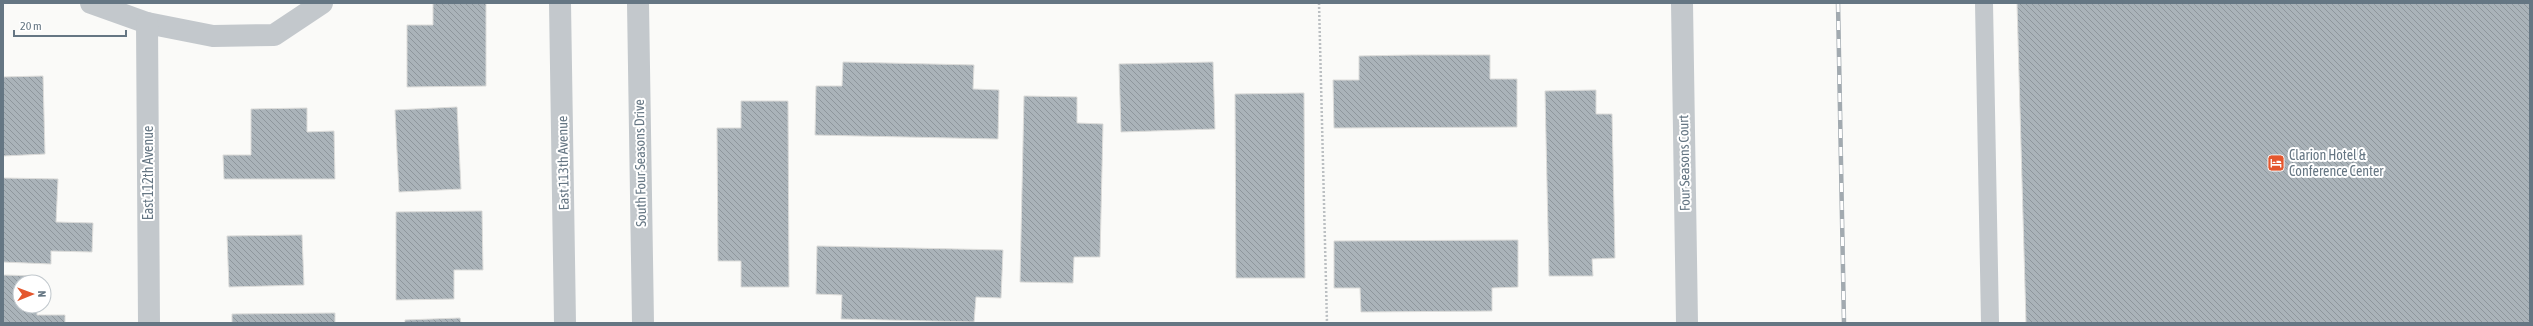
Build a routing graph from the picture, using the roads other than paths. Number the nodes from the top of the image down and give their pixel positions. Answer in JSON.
{"nodes":[{"id":1,"x":91,"y":3,"type":"edge"},
{"id":2,"x":322,"y":3,"type":"edge"},
{"id":3,"x":560,"y":3,"type":"edge"},
{"id":4,"x":638,"y":3,"type":"edge"},
{"id":5,"x":1682,"y":3,"type":"edge"},
{"id":6,"x":1984,"y":3,"type":"edge"},
{"id":7,"x":147,"y":23,"type":"junction"},
{"id":8,"x":149,"y":323,"type":"edge"},
{"id":9,"x":565,"y":323,"type":"edge"},
{"id":10,"x":643,"y":323,"type":"edge"},
{"id":11,"x":1687,"y":323,"type":"edge"},
{"id":12,"x":1990,"y":323,"type":"edge"}],
"edges":[{"from":1,"to":7,"type":"street"},
{"from":2,"to":7,"type":"street"},
{"from":3,"to":9,"type":"street","name":"East 113th Avenue"},
{"from":4,"to":10,"type":"street","name":"South Four Seasons Drive"},
{"from":5,"to":11,"type":"street","name":"Four Seasons Court"},
{"from":6,"to":12,"type":"lane"},
{"from":7,"to":8,"type":"street","name":"East 112th Avenue"}]}
